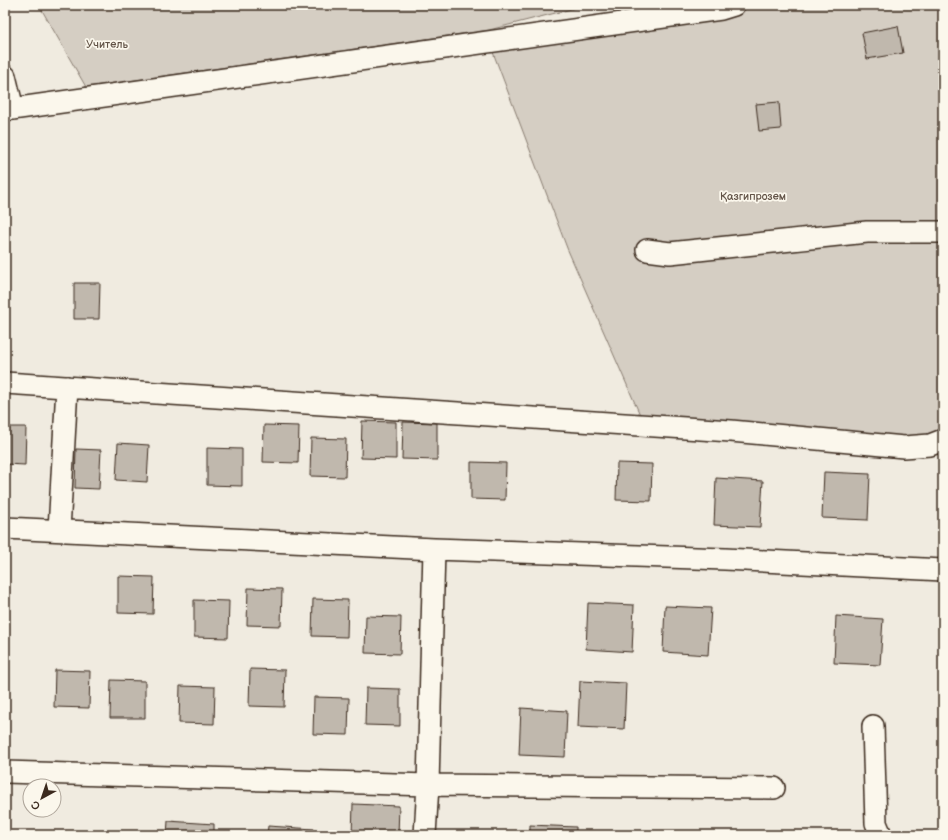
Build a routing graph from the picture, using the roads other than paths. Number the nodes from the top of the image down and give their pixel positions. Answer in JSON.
{"nodes":[{"id":1,"x":734,"y":5,"type":"edge"},
{"id":2,"x":5,"y":76,"type":"edge"},
{"id":3,"x":9,"y":109,"type":"edge"},
{"id":4,"x":943,"y":232,"type":"edge"},
{"id":5,"x":647,"y":250,"type":"dead end"},
{"id":6,"x":5,"y":383,"type":"edge"},
{"id":7,"x":67,"y":386,"type":"junction"},
{"id":8,"x":943,"y":440,"type":"edge"},
{"id":9,"x":5,"y":528,"type":"edge"},
{"id":10,"x":59,"y":530,"type":"junction"},
{"id":11,"x":434,"y":548,"type":"junction"},
{"id":12,"x":943,"y":570,"type":"edge"},
{"id":13,"x":873,"y":726,"type":"dead end"},
{"id":14,"x":5,"y":772,"type":"edge"},
{"id":15,"x":428,"y":785,"type":"junction"},
{"id":16,"x":774,"y":788,"type":"dead end"},
{"id":17,"x":425,"y":835,"type":"edge"},
{"id":18,"x":881,"y":835,"type":"edge"}],
"edges":[{"from":1,"to":3,"type":"street"},
{"from":2,"to":3,"type":"street"},
{"from":4,"to":5,"type":"street"},
{"from":6,"to":7,"type":"street"},
{"from":7,"to":8,"type":"street"},
{"from":7,"to":10,"type":"street"},
{"from":9,"to":10,"type":"street"},
{"from":10,"to":11,"type":"street"},
{"from":11,"to":12,"type":"street"},
{"from":11,"to":15,"type":"street"},
{"from":13,"to":18,"type":"street"},
{"from":14,"to":15,"type":"street"},
{"from":15,"to":16,"type":"street"},
{"from":15,"to":17,"type":"street"}]}
